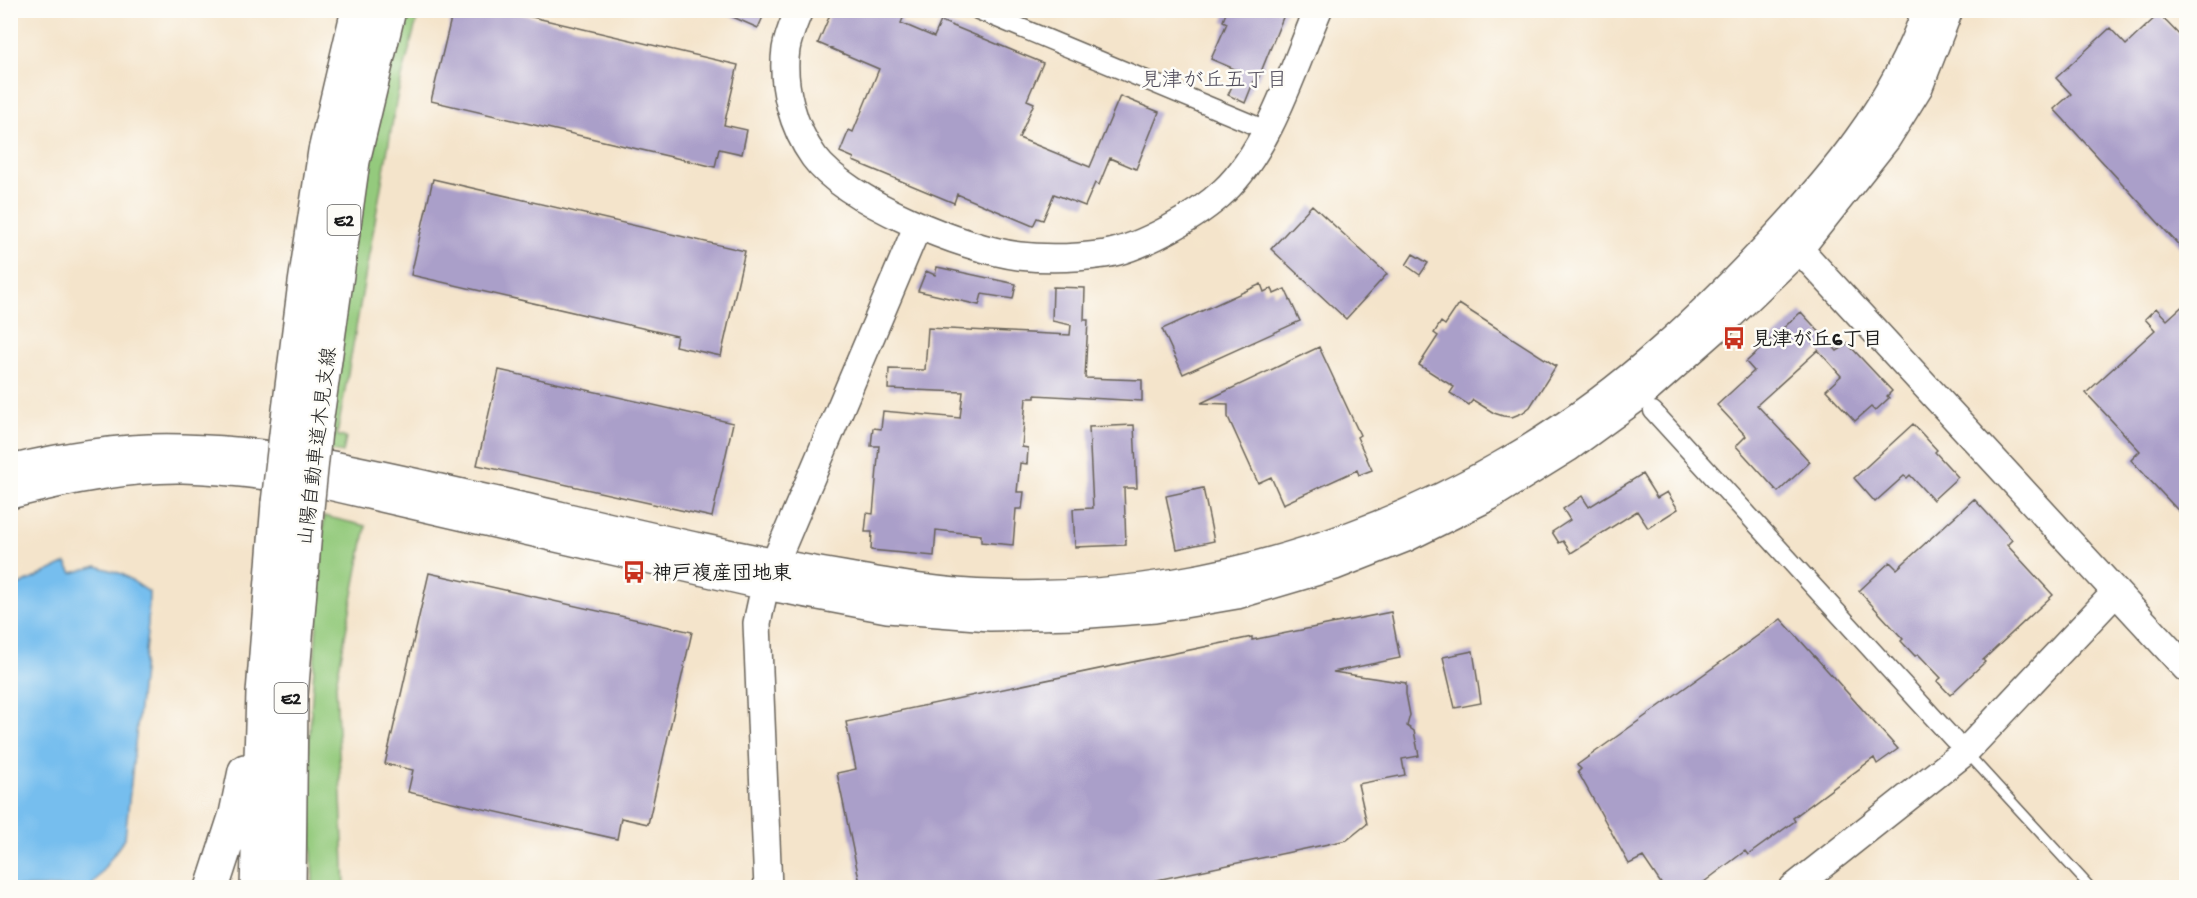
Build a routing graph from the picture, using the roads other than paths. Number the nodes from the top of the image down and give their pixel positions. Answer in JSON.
{"nodes":[{"id":1,"x":358,"y":10,"type":"edge"},
{"id":2,"x":389,"y":10,"type":"edge"},
{"id":3,"x":799,"y":10,"type":"edge"},
{"id":4,"x":978,"y":10,"type":"edge"},
{"id":5,"x":1318,"y":10,"type":"edge"},
{"id":6,"x":1926,"y":10,"type":"edge"},
{"id":7,"x":1949,"y":10,"type":"edge"},
{"id":8,"x":1266,"y":130,"type":"junction"},
{"id":9,"x":918,"y":225,"type":"junction"},
{"id":10,"x":1790,"y":240,"type":"junction"},
{"id":11,"x":1653,"y":411,"type":"dead end"},
{"id":12,"x":301,"y":429,"type":"junction"},
{"id":13,"x":10,"y":469,"type":"edge"},
{"id":14,"x":10,"y":495,"type":"edge"},
{"id":15,"x":292,"y":506,"type":"junction"},
{"id":16,"x":770,"y":575,"type":"junction"},
{"id":17,"x":2116,"y":592,"type":"junction"},
{"id":18,"x":2187,"y":668,"type":"edge"},
{"id":19,"x":263,"y":693,"type":"junction"},
{"id":20,"x":1960,"y":746,"type":"junction"},
{"id":21,"x":290,"y":881,"type":"edge"},
{"id":22,"x":212,"y":888,"type":"edge"},
{"id":23,"x":257,"y":888,"type":"edge"},
{"id":24,"x":768,"y":888,"type":"edge"},
{"id":25,"x":1793,"y":888,"type":"edge"},
{"id":26,"x":2091,"y":888,"type":"edge"}],
"edges":[{"from":1,"to":12,"type":"highway","name":"山陽自動車道木見支線","number":"E2"},
{"from":2,"to":12,"type":"highway","name":"山陽自動車道木見支線","number":"E2"},
{"from":3,"to":9,"type":"street"},
{"from":4,"to":8,"type":"street"},
{"from":5,"to":8,"type":"street"},
{"from":6,"to":10,"type":"street"},
{"from":7,"to":10,"type":"street"},
{"from":8,"to":9,"type":"street"},
{"from":9,"to":16,"type":"street"},
{"from":10,"to":16,"type":"street"},
{"from":10,"to":17,"type":"street"},
{"from":11,"to":20,"type":"street"},
{"from":12,"to":15,"type":"highway","name":"山陽自動車道木見支線","number":"E2","bridge":true},
{"from":13,"to":16,"type":"street"},
{"from":14,"to":16,"type":"street"},
{"from":15,"to":19,"type":"highway","name":"山陽自動車道木見支線","number":"E2"},
{"from":15,"to":21,"type":"highway","name":"山陽自動車道木見支線","number":"E2"},
{"from":16,"to":24,"type":"street"},
{"from":17,"to":18,"type":"street"},
{"from":17,"to":20,"type":"street"},
{"from":19,"to":22,"type":"highway"},
{"from":19,"to":23,"type":"highway","name":"山陽自動車道木見支線","number":"E2"},
{"from":20,"to":25,"type":"street"},
{"from":20,"to":26,"type":"lane"}]}
